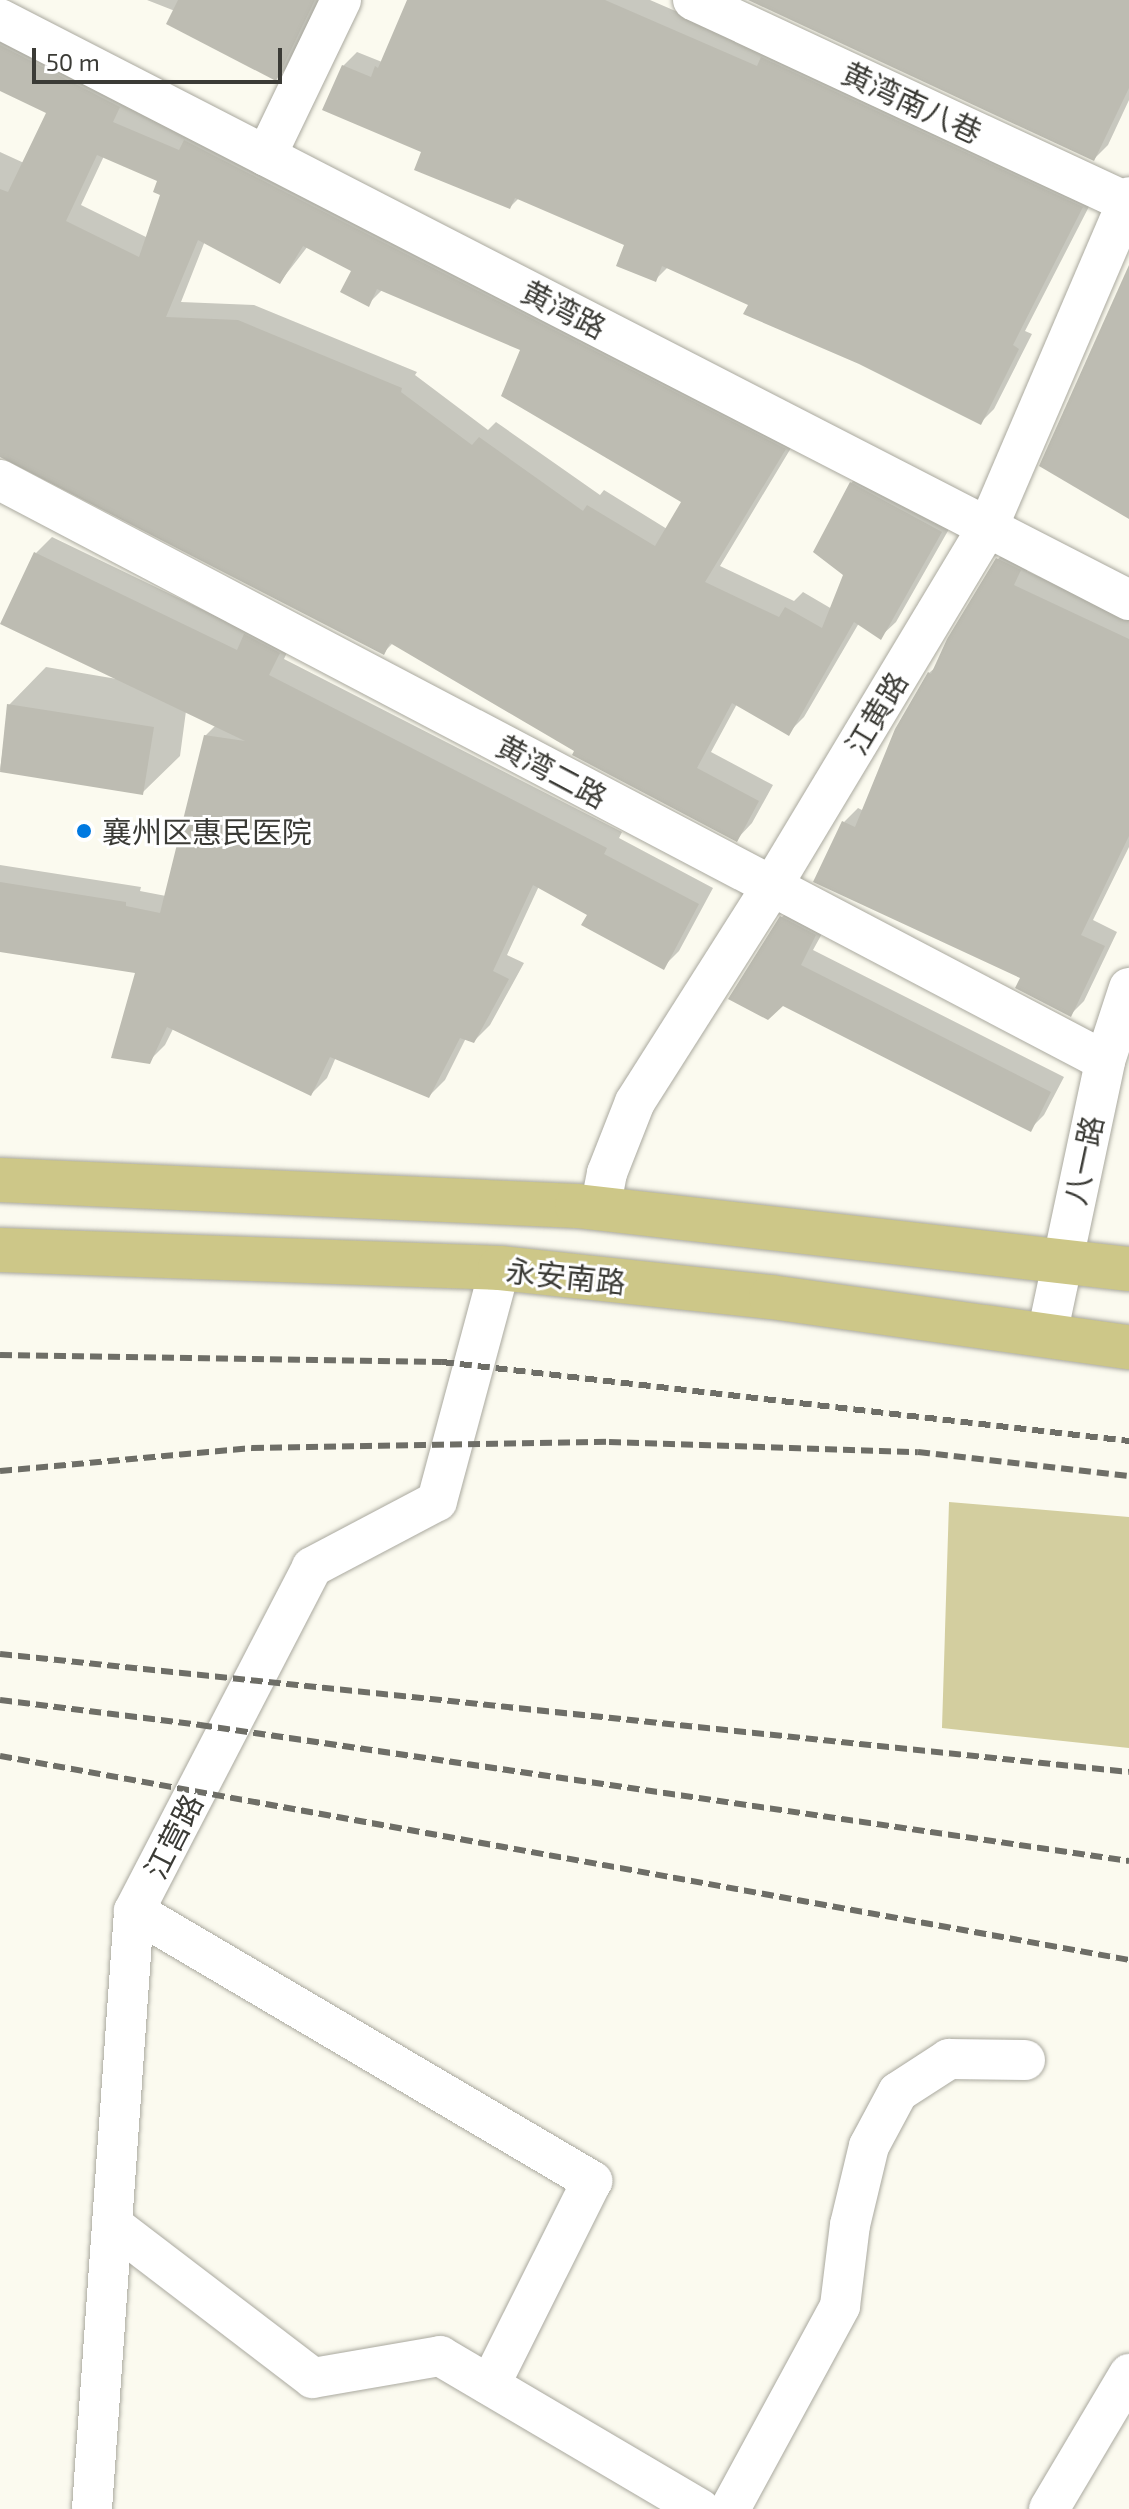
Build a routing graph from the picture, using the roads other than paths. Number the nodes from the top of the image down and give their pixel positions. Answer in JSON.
{"nodes":[{"id":1,"x":341,"y":0,"type":"edge"},
{"id":2,"x":693,"y":0,"type":"edge"},
{"id":3,"x":0,"y":19,"type":"edge"},
{"id":4,"x":266,"y":156,"type":"junction"},
{"id":5,"x":1128,"y":199,"type":"edge"},
{"id":6,"x":0,"y":480,"type":"edge"},
{"id":7,"x":988,"y":527,"type":"junction"},
{"id":8,"x":1129,"y":600,"type":"edge"},
{"id":9,"x":772,"y":886,"type":"junction"},
{"id":10,"x":1129,"y":988,"type":"edge"},
{"id":11,"x":1105,"y":1061,"type":"junction"},
{"id":12,"x":0,"y":1180,"type":"edge"},
{"id":13,"x":600,"y":1209,"type":"junction"},
{"id":14,"x":0,"y":1250,"type":"edge"},
{"id":15,"x":1061,"y":1259,"type":"junction"},
{"id":16,"x":500,"y":1268,"type":"junction"},
{"id":17,"x":1129,"y":1269,"type":"edge"},
{"id":18,"x":1047,"y":1335,"type":"junction"},
{"id":19,"x":1129,"y":1347,"type":"edge"},
{"id":20,"x":134,"y":1911,"type":"junction"},
{"id":21,"x":1025,"y":2060,"type":"dead end"},
{"id":22,"x":114,"y":2226,"type":"junction"},
{"id":23,"x":1129,"y":2374,"type":"edge"},
{"id":24,"x":490,"y":2385,"type":"junction"},
{"id":25,"x":92,"y":2509,"type":"edge"},
{"id":26,"x":700,"y":2509,"type":"edge"},
{"id":27,"x":730,"y":2509,"type":"edge"},
{"id":28,"x":1049,"y":2509,"type":"edge"}],
"edges":[{"from":1,"to":4,"type":"street"},
{"from":2,"to":5,"type":"street","name":"黄湾南八巷"},
{"from":3,"to":4,"type":"street","name":"黄湾路"},
{"from":4,"to":7,"type":"street","name":"黄湾路"},
{"from":5,"to":7,"type":"street","name":"江黄路"},
{"from":6,"to":9,"type":"street","name":"黄湾二路"},
{"from":7,"to":8,"type":"street","name":"黄湾路"},
{"from":7,"to":9,"type":"street","name":"江黄路"},
{"from":9,"to":11,"type":"street","name":"黄湾二路"},
{"from":9,"to":13,"type":"street","name":"江黄路"},
{"from":10,"to":11,"type":"street","name":"八一路"},
{"from":11,"to":15,"type":"street","name":"八一路"},
{"from":12,"to":13,"type":"main road"},
{"from":13,"to":15,"type":"main road"},
{"from":14,"to":16,"type":"main road","name":"永安南路"},
{"from":15,"to":17,"type":"main road"},
{"from":15,"to":18,"type":"street","name":"八一路"},
{"from":16,"to":18,"type":"main road","name":"永安南路"},
{"from":16,"to":20,"type":"street","name":"江营路"},
{"from":18,"to":19,"type":"main road","name":"永安南路"},
{"from":20,"to":22,"type":"street","name":"江营路"},
{"from":20,"to":24,"type":"street"},
{"from":21,"to":27,"type":"street"},
{"from":22,"to":24,"type":"street"},
{"from":22,"to":25,"type":"street","name":"江营路"},
{"from":23,"to":28,"type":"street"},
{"from":24,"to":26,"type":"street"}]}
